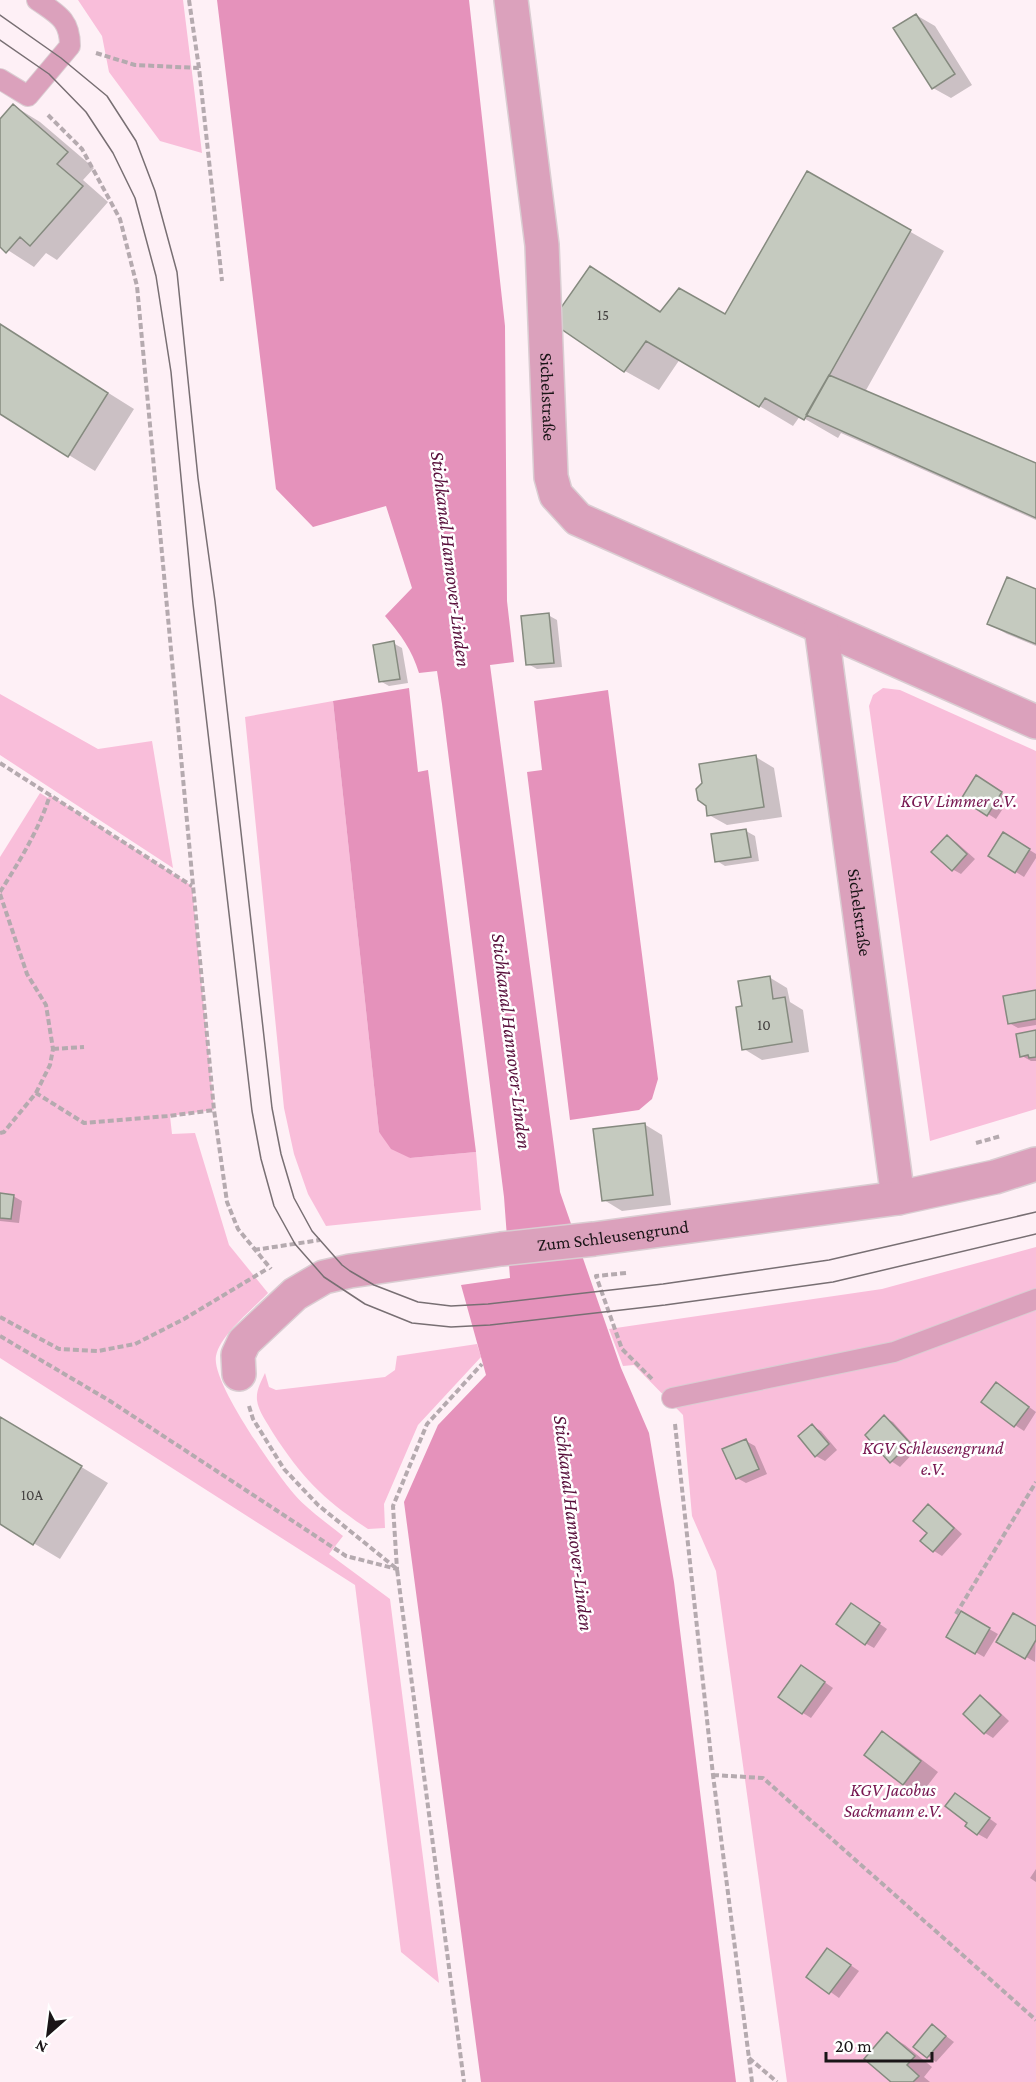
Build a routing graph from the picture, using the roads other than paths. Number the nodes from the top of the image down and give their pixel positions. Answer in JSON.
{"nodes":[{"id":1,"x":37,"y":0,"type":"edge"},
{"id":2,"x":511,"y":0,"type":"edge"},
{"id":3,"x":0,"y":79,"type":"edge"},
{"id":4,"x":821,"y":627,"type":"junction"},
{"id":5,"x":1036,"y":722,"type":"edge"},
{"id":6,"x":1036,"y":1164,"type":"edge"},
{"id":7,"x":898,"y":1198,"type":"junction"},
{"id":8,"x":1036,"y":1299,"type":"edge"},
{"id":9,"x":238,"y":1374,"type":"road end"},
{"id":10,"x":672,"y":1398,"type":"road end"}],
"edges":[{"from":1,"to":3,"type":"lane"},
{"from":2,"to":4,"type":"street","name":"Sichelstraße"},
{"from":4,"to":5,"type":"street","name":"Sichelstraße"},
{"from":4,"to":7,"type":"street","name":"Sichelstraße"},
{"from":6,"to":7,"type":"street","name":"Zum Schleusengrund"},
{"from":7,"to":9,"type":"street","name":"Zum Schleusengrund"},
{"from":8,"to":10,"type":"lane"}]}
